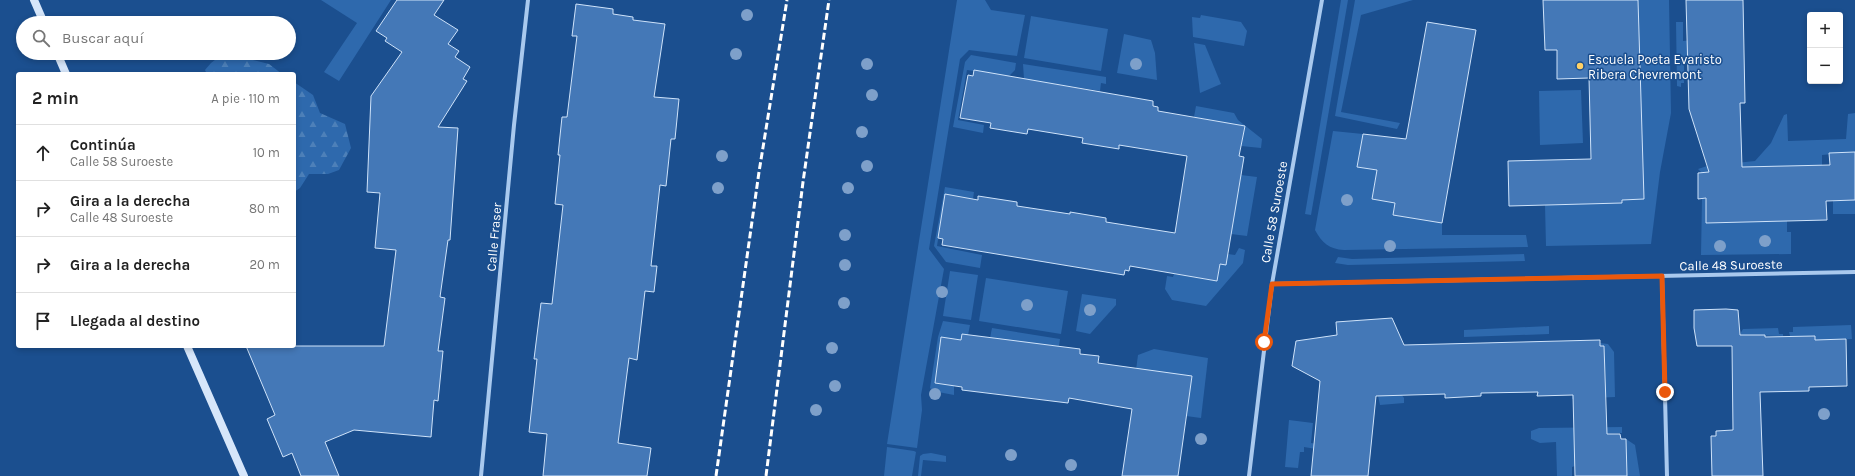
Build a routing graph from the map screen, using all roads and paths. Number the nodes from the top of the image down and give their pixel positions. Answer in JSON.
{"nodes":[{"id":1,"x":34,"y":0,"type":"edge"},
{"id":2,"x":528,"y":0,"type":"edge"},
{"id":3,"x":1322,"y":0,"type":"edge"},
{"id":4,"x":41,"y":16,"type":"edge"},
{"id":5,"x":60,"y":60,"type":"edge"},
{"id":6,"x":65,"y":72,"type":"edge"},
{"id":7,"x":1855,"y":272,"type":"edge"},
{"id":8,"x":1662,"y":276,"type":"junction"},
{"id":9,"x":1272,"y":284,"type":"junction"},
{"id":10,"x":187,"y":348,"type":"edge"},
{"id":11,"x":244,"y":476,"type":"edge"},
{"id":12,"x":481,"y":476,"type":"edge"},
{"id":13,"x":1249,"y":476,"type":"edge"},
{"id":14,"x":1667,"y":476,"type":"edge"}],
"edges":[{"from":1,"to":4,"type":"main road"},
{"from":2,"to":12,"type":"street","name":"Calle Fraser"},
{"from":3,"to":9,"type":"street","name":"Calle 58 Suroeste"},
{"from":5,"to":6,"type":"main road"},
{"from":7,"to":8,"type":"street","name":"Calle 48 Suroeste"},
{"from":8,"to":9,"type":"street","name":"Calle 48 Suroeste"},
{"from":8,"to":14,"type":"street"},
{"from":9,"to":13,"type":"street","name":"Calle 58 Suroeste"},
{"from":10,"to":11,"type":"main road"}]}
